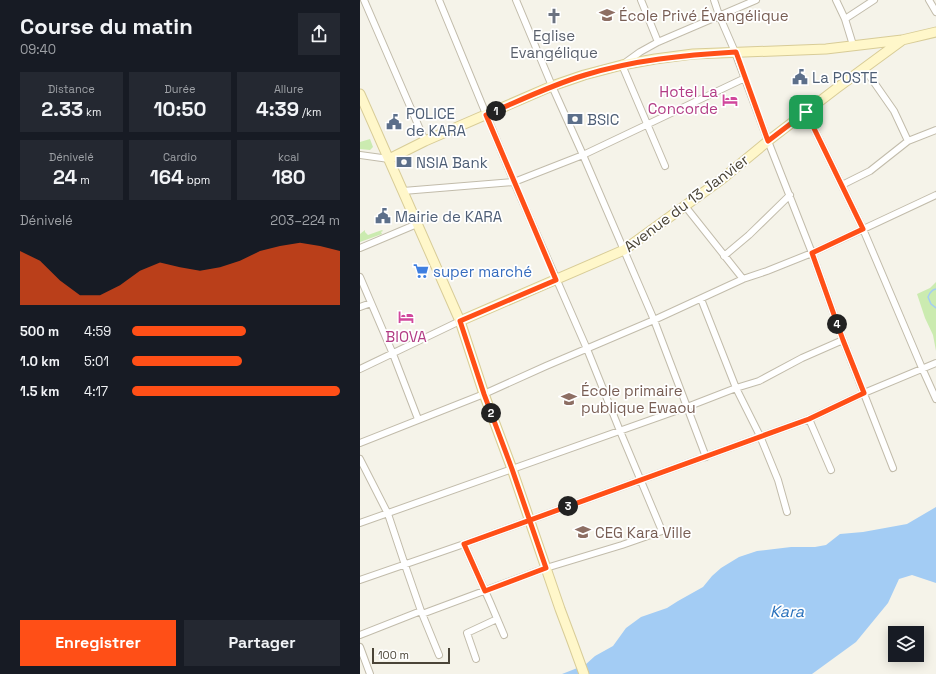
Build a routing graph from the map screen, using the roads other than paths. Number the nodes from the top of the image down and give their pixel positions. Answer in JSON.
{"nodes":[{"id":1,"x":364,"y":0,"type":"edge"},
{"id":2,"x":439,"y":0,"type":"edge"},
{"id":3,"x":516,"y":0,"type":"edge"},
{"id":4,"x":641,"y":0,"type":"edge"},
{"id":5,"x":714,"y":0,"type":"edge"},
{"id":6,"x":756,"y":0,"type":"edge"},
{"id":7,"x":836,"y":0,"type":"edge"},
{"id":8,"x":874,"y":0,"type":"edge"},
{"id":9,"x":929,"y":0,"type":"edge"},
{"id":10,"x":936,"y":12,"type":"edge"},
{"id":11,"x":719,"y":16,"type":"junction"},
{"id":12,"x":845,"y":19,"type":"junction"},
{"id":13,"x":936,"y":32,"type":"edge"},
{"id":14,"x":902,"y":40,"type":"junction"},
{"id":15,"x":658,"y":42,"type":"junction"},
{"id":16,"x":853,"y":45,"type":"junction"},
{"id":17,"x":736,"y":52,"type":"junction"},
{"id":18,"x":622,"y":65,"type":"junction"},
{"id":19,"x":864,"y":68,"type":"junction"},
{"id":20,"x":745,"y":78,"type":"junction"},
{"id":21,"x":552,"y":86,"type":"junction"},
{"id":22,"x":360,"y":94,"type":"edge"},
{"id":23,"x":806,"y":112,"type":"junction"},
{"id":24,"x":486,"y":115,"type":"junction"},
{"id":25,"x":647,"y":124,"type":"junction"},
{"id":26,"x":936,"y":130,"type":"edge"},
{"id":27,"x":425,"y":141,"type":"junction"},
{"id":28,"x":768,"y":141,"type":"junction"},
{"id":29,"x":908,"y":141,"type":"junction"},
{"id":30,"x":360,"y":155,"type":"edge"},
{"id":31,"x":583,"y":155,"type":"junction"},
{"id":32,"x":389,"y":159,"type":"junction"},
{"id":33,"x":665,"y":166,"type":"dead end"},
{"id":34,"x":514,"y":182,"type":"junction"},
{"id":35,"x":842,"y":185,"type":"junction"},
{"id":36,"x":403,"y":191,"type":"junction"},
{"id":37,"x":790,"y":195,"type":"junction"},
{"id":38,"x":936,"y":196,"type":"edge"},
{"id":39,"x":685,"y":206,"type":"junction"},
{"id":40,"x":418,"y":224,"type":"junction"},
{"id":41,"x":863,"y":229,"type":"junction"},
{"id":42,"x":360,"y":248,"type":"edge"},
{"id":43,"x":624,"y":250,"type":"junction"},
{"id":44,"x":812,"y":253,"type":"junction"},
{"id":45,"x":724,"y":256,"type":"junction"},
{"id":46,"x":360,"y":277,"type":"edge"},
{"id":47,"x":743,"y":279,"type":"junction"},
{"id":48,"x":556,"y":280,"type":"junction"},
{"id":49,"x":700,"y":300,"type":"junction"},
{"id":50,"x":370,"y":303,"type":"junction"},
{"id":51,"x":360,"y":308,"type":"edge"},
{"id":52,"x":654,"y":320,"type":"junction"},
{"id":53,"x":460,"y":321,"type":"junction"},
{"id":54,"x":843,"y":340,"type":"junction"},
{"id":55,"x":587,"y":349,"type":"junction"},
{"id":56,"x":393,"y":354,"type":"junction"},
{"id":57,"x":935,"y":363,"type":"edge"},
{"id":58,"x":922,"y":368,"type":"junction"},
{"id":59,"x":360,"y":369,"type":"edge"},
{"id":60,"x":736,"y":388,"type":"junction"},
{"id":61,"x":864,"y":393,"type":"junction"},
{"id":62,"x":484,"y":394,"type":"junction"},
{"id":63,"x":936,"y":399,"type":"edge"},
{"id":64,"x":687,"y":407,"type":"junction"},
{"id":65,"x":418,"y":419,"type":"junction"},
{"id":66,"x":809,"y":419,"type":"junction"},
{"id":67,"x":620,"y":431,"type":"junction"},
{"id":68,"x":760,"y":436,"type":"junction"},
{"id":69,"x":360,"y":443,"type":"edge"},
{"id":70,"x":706,"y":456,"type":"junction"},
{"id":71,"x":360,"y":459,"type":"edge"},
{"id":72,"x":893,"y":468,"type":"dead end"},
{"id":73,"x":512,"y":469,"type":"junction"},
{"id":74,"x":831,"y":470,"type":"dead end"},
{"id":75,"x":641,"y":480,"type":"junction"},
{"id":76,"x":787,"y":512,"type":"dead end"},
{"id":77,"x":388,"y":514,"type":"junction"},
{"id":78,"x":530,"y":520,"type":"junction"},
{"id":79,"x":360,"y":524,"type":"edge"},
{"id":80,"x":464,"y":544,"type":"junction"},
{"id":81,"x":405,"y":565,"type":"junction"},
{"id":82,"x":546,"y":568,"type":"junction"},
{"id":83,"x":360,"y":580,"type":"edge"},
{"id":84,"x":485,"y":591,"type":"junction"},
{"id":85,"x":422,"y":612,"type":"junction"},
{"id":86,"x":497,"y":619,"type":"junction"},
{"id":87,"x":360,"y":635,"type":"edge"},
{"id":88,"x":504,"y":636,"type":"dead end"},
{"id":89,"x":360,"y":647,"type":"edge"},
{"id":90,"x":439,"y":655,"type":"dead end"},
{"id":91,"x":476,"y":659,"type":"dead end"},
{"id":92,"x":370,"y":674,"type":"edge"},
{"id":93,"x":584,"y":674,"type":"edge"}],
"edges":[{"from":1,"to":27,"type":"street"},
{"from":2,"to":24,"type":"street"},
{"from":3,"to":21,"type":"street"},
{"from":4,"to":15,"type":"street"},
{"from":5,"to":11,"type":"street"},
{"from":6,"to":11,"type":"street"},
{"from":7,"to":12,"type":"street"},
{"from":8,"to":12,"type":"street"},
{"from":9,"to":10,"type":"street"},
{"from":11,"to":15,"type":"street"},
{"from":11,"to":17,"type":"street"},
{"from":12,"to":16,"type":"street"},
{"from":13,"to":14,"type":"main road"},
{"from":14,"to":16,"type":"main road"},
{"from":14,"to":19,"type":"main road","name":"Avenue du 13 Janvier"},
{"from":15,"to":18,"type":"street"},
{"from":16,"to":17,"type":"main road"},
{"from":17,"to":18,"type":"main road"},
{"from":17,"to":20,"type":"street"},
{"from":18,"to":21,"type":"main road"},
{"from":18,"to":25,"type":"street"},
{"from":19,"to":23,"type":"main road","name":"Avenue du 13 Janvier"},
{"from":19,"to":29,"type":"street"},
{"from":20,"to":25,"type":"street"},
{"from":20,"to":28,"type":"street"},
{"from":21,"to":24,"type":"main road"},
{"from":21,"to":31,"type":"street"},
{"from":22,"to":32,"type":"main road"},
{"from":23,"to":28,"type":"main road","name":"Avenue du 13 Janvier"},
{"from":23,"to":35,"type":"street"},
{"from":24,"to":27,"type":"main road"},
{"from":24,"to":34,"type":"street"},
{"from":25,"to":31,"type":"street"},
{"from":25,"to":33,"type":"street"},
{"from":26,"to":29,"type":"street"},
{"from":27,"to":32,"type":"main road"},
{"from":28,"to":37,"type":"street"},
{"from":28,"to":39,"type":"main road","name":"Avenue du 13 Janvier"},
{"from":29,"to":35,"type":"street"},
{"from":30,"to":32,"type":"street"},
{"from":31,"to":34,"type":"street"},
{"from":31,"to":43,"type":"street"},
{"from":32,"to":36,"type":"main road"},
{"from":34,"to":36,"type":"street"},
{"from":34,"to":48,"type":"street"},
{"from":35,"to":41,"type":"street"},
{"from":36,"to":40,"type":"main road"},
{"from":37,"to":44,"type":"street"},
{"from":37,"to":45,"type":"street"},
{"from":38,"to":41,"type":"street"},
{"from":39,"to":43,"type":"main road","name":"Avenue du 13 Janvier"},
{"from":39,"to":45,"type":"street"},
{"from":40,"to":42,"type":"street"},
{"from":40,"to":53,"type":"main road"},
{"from":41,"to":44,"type":"street"},
{"from":41,"to":58,"type":"street"},
{"from":43,"to":48,"type":"main road","name":"Avenue du 13 Janvier"},
{"from":43,"to":52,"type":"street"},
{"from":44,"to":47,"type":"street"},
{"from":44,"to":54,"type":"street"},
{"from":45,"to":47,"type":"street"},
{"from":46,"to":50,"type":"street"},
{"from":47,"to":49,"type":"street"},
{"from":48,"to":53,"type":"main road","name":"Avenue du 13 Janvier"},
{"from":48,"to":55,"type":"street"},
{"from":49,"to":52,"type":"street"},
{"from":49,"to":60,"type":"street"},
{"from":50,"to":51,"type":"street"},
{"from":50,"to":56,"type":"street"},
{"from":52,"to":55,"type":"street"},
{"from":52,"to":64,"type":"street"},
{"from":53,"to":56,"type":"street","name":"Avenue du 13 Janvier"},
{"from":53,"to":62,"type":"main road"},
{"from":54,"to":60,"type":"street"},
{"from":54,"to":61,"type":"street"},
{"from":55,"to":62,"type":"street"},
{"from":55,"to":67,"type":"street"},
{"from":56,"to":59,"type":"street","name":"Avenue du 13 Janvier"},
{"from":56,"to":65,"type":"street"},
{"from":57,"to":58,"type":"street"},
{"from":58,"to":61,"type":"street"},
{"from":58,"to":63,"type":"street"},
{"from":60,"to":64,"type":"street"},
{"from":60,"to":68,"type":"street"},
{"from":61,"to":66,"type":"street"},
{"from":61,"to":72,"type":"street"},
{"from":62,"to":65,"type":"street"},
{"from":62,"to":73,"type":"main road"},
{"from":64,"to":67,"type":"street"},
{"from":64,"to":70,"type":"street"},
{"from":65,"to":69,"type":"street"},
{"from":66,"to":68,"type":"street"},
{"from":66,"to":74,"type":"street"},
{"from":67,"to":73,"type":"street"},
{"from":67,"to":75,"type":"street"},
{"from":68,"to":70,"type":"street"},
{"from":68,"to":76,"type":"street"},
{"from":70,"to":75,"type":"street"},
{"from":71,"to":77,"type":"street"},
{"from":73,"to":77,"type":"street"},
{"from":73,"to":78,"type":"main road"},
{"from":75,"to":78,"type":"street"},
{"from":75,"to":82,"type":"street"},
{"from":77,"to":79,"type":"street"},
{"from":77,"to":81,"type":"street"},
{"from":78,"to":80,"type":"street"},
{"from":78,"to":82,"type":"main road"},
{"from":80,"to":81,"type":"street"},
{"from":80,"to":84,"type":"street"},
{"from":81,"to":83,"type":"street"},
{"from":81,"to":85,"type":"street"},
{"from":82,"to":84,"type":"street"},
{"from":82,"to":93,"type":"main road"},
{"from":84,"to":85,"type":"street"},
{"from":84,"to":86,"type":"street"},
{"from":85,"to":87,"type":"street"},
{"from":85,"to":90,"type":"street"},
{"from":86,"to":88,"type":"street"},
{"from":86,"to":91,"type":"street"},
{"from":89,"to":92,"type":"street"}]}
